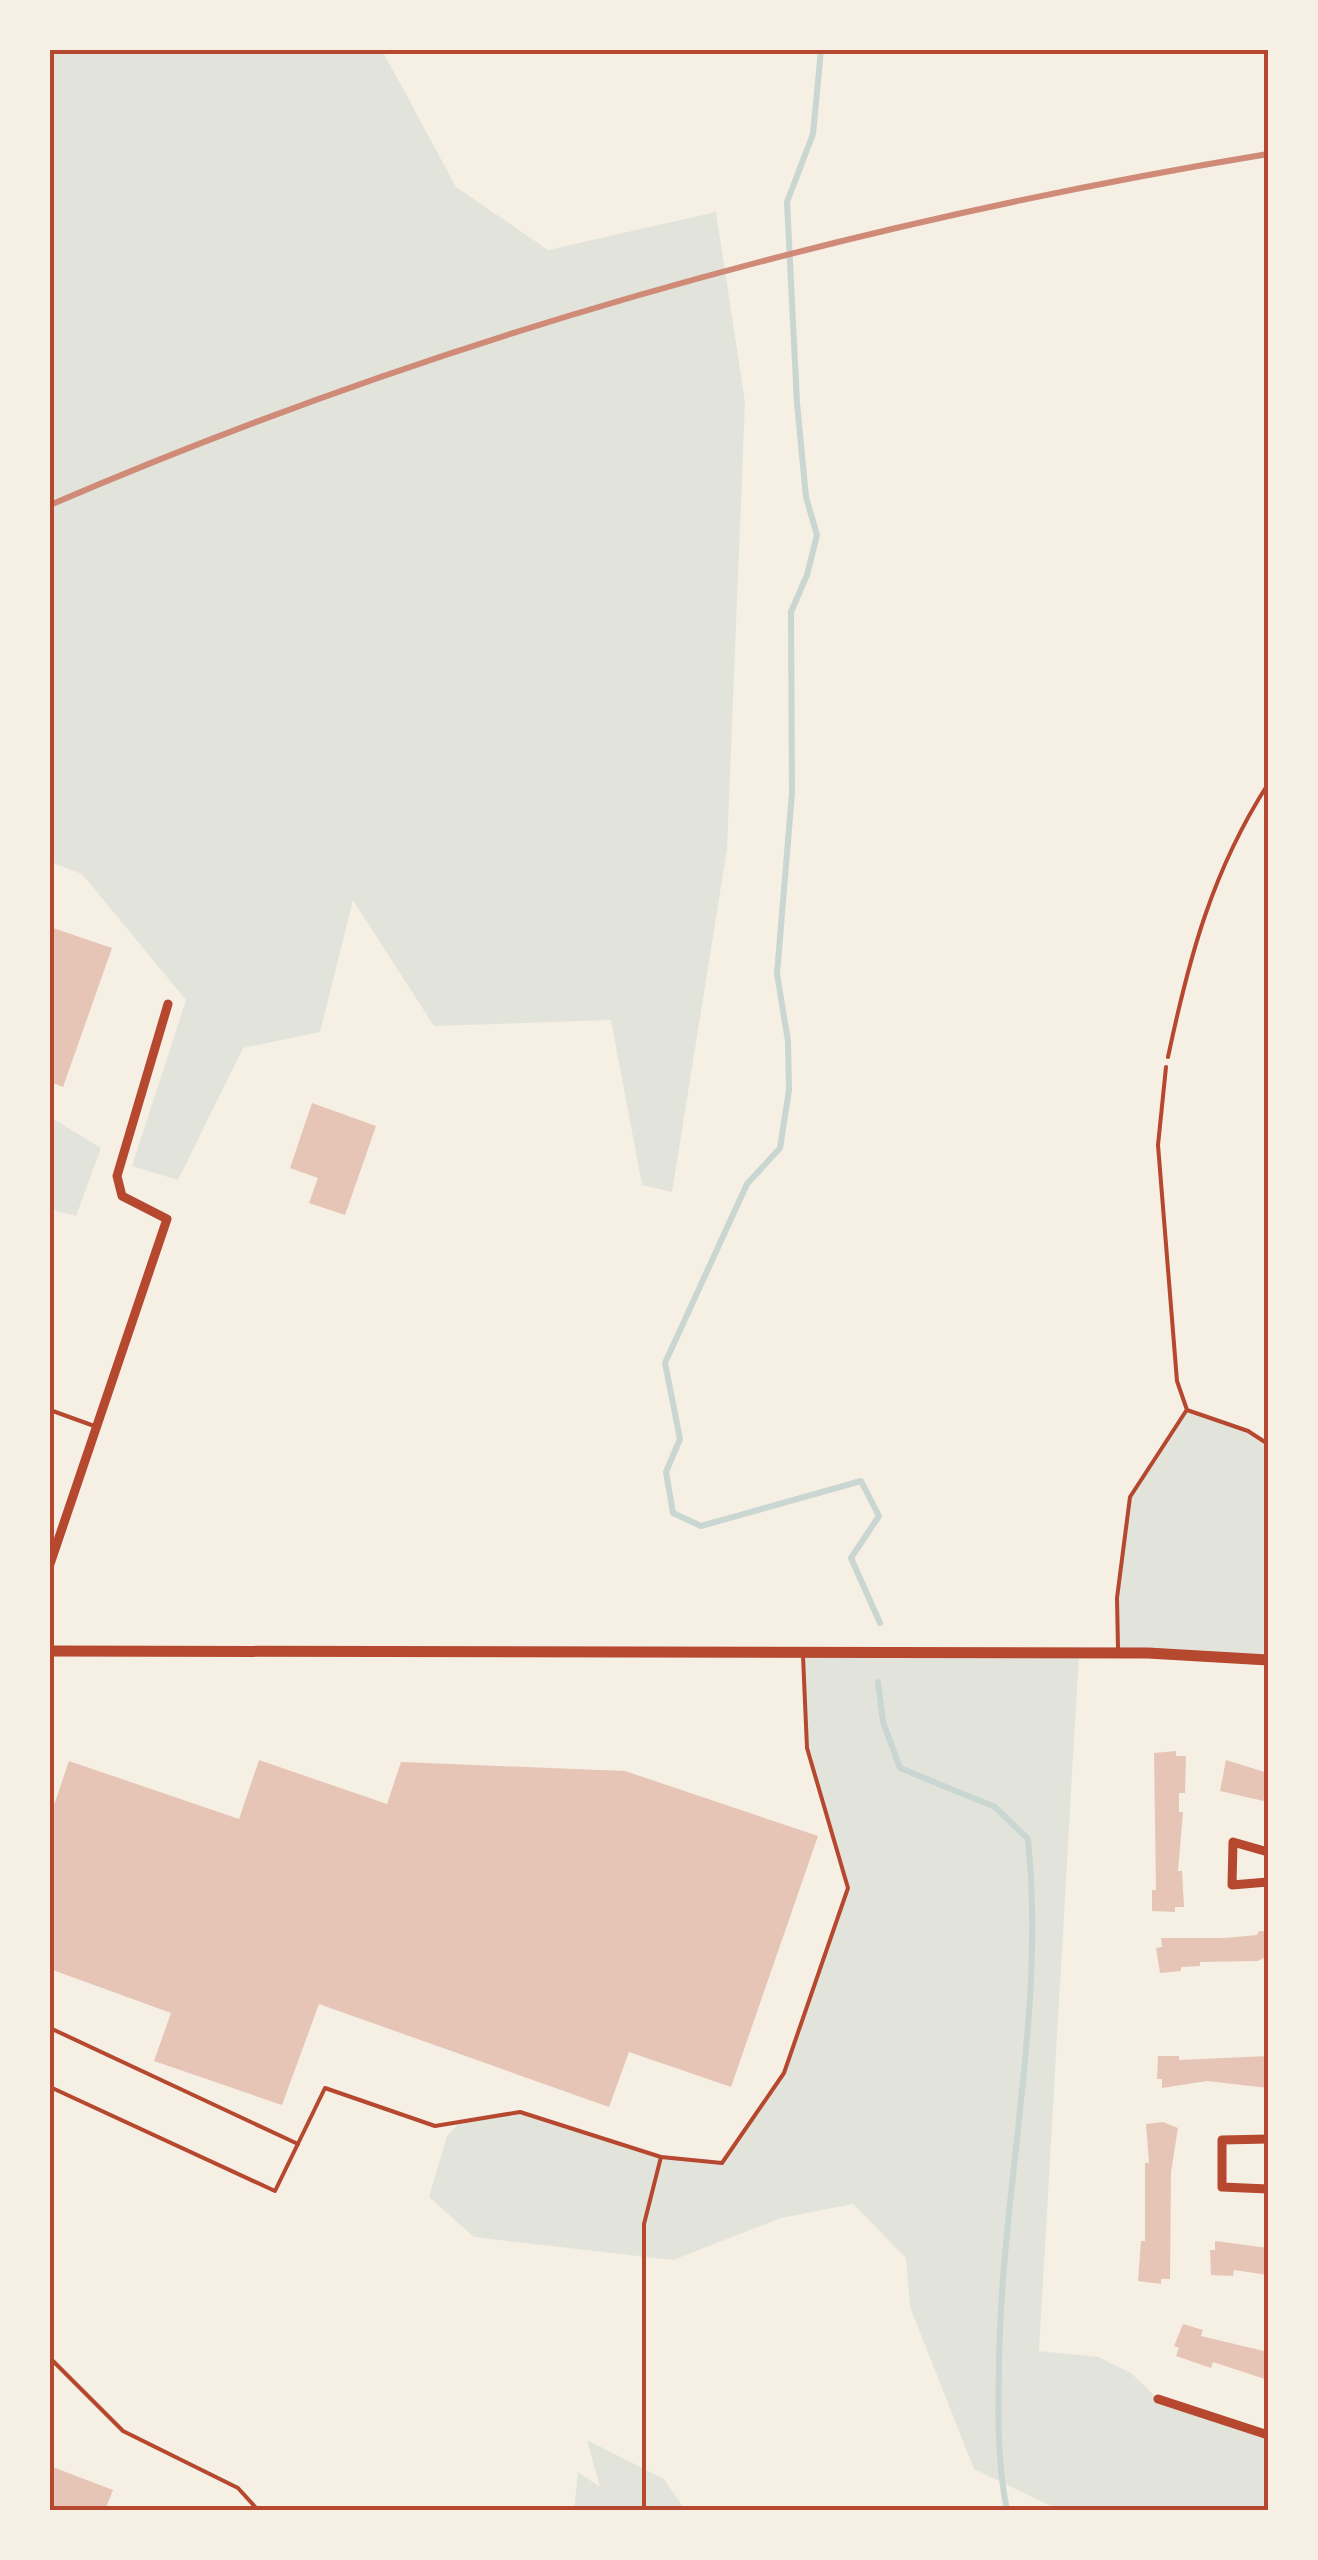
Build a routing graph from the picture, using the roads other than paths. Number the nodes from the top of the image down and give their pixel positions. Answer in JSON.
{"nodes":[{"id":1,"x":168,"y":1004,"type":"dead end"},
{"id":2,"x":1166,"y":1067,"type":"road end"},
{"id":3,"x":50,"y":1410,"type":"edge"},
{"id":4,"x":1187,"y":1410,"type":"junction"},
{"id":5,"x":98,"y":1427,"type":"junction"},
{"id":6,"x":1268,"y":1444,"type":"edge"},
{"id":7,"x":54,"y":1538,"type":"edge"},
{"id":8,"x":50,"y":1564,"type":"edge"},
{"id":9,"x":50,"y":1651,"type":"edge"},
{"id":10,"x":803,"y":1652,"type":"junction"},
{"id":11,"x":1118,"y":1653,"type":"junction"},
{"id":12,"x":1268,"y":1660,"type":"edge"},
{"id":13,"x":1268,"y":1852,"type":"edge"},
{"id":14,"x":1268,"y":1882,"type":"edge"},
{"id":15,"x":50,"y":2028,"type":"edge"},
{"id":16,"x":50,"y":2087,"type":"edge"},
{"id":17,"x":1268,"y":2139,"type":"edge"},
{"id":18,"x":298,"y":2144,"type":"junction"},
{"id":19,"x":661,"y":2156,"type":"junction"},
{"id":20,"x":1268,"y":2189,"type":"edge"},
{"id":21,"x":50,"y":2358,"type":"edge"},
{"id":22,"x":1158,"y":2400,"type":"dead end"},
{"id":23,"x":1268,"y":2435,"type":"edge"},
{"id":24,"x":258,"y":2510,"type":"edge"},
{"id":25,"x":644,"y":2510,"type":"edge"}],
"edges":[{"from":1,"to":5,"type":"street"},
{"from":2,"to":4,"type":"lane"},
{"from":3,"to":5,"type":"lane"},
{"from":4,"to":6,"type":"lane"},
{"from":4,"to":11,"type":"lane"},
{"from":5,"to":7,"type":"street"},
{"from":7,"to":8,"type":"street"},
{"from":9,"to":10,"type":"main road"},
{"from":10,"to":11,"type":"main road"},
{"from":10,"to":19,"type":"lane"},
{"from":11,"to":12,"type":"main road"},
{"from":13,"to":14,"type":"street"},
{"from":15,"to":18,"type":"lane"},
{"from":16,"to":18,"type":"lane"},
{"from":17,"to":20,"type":"street"},
{"from":18,"to":19,"type":"lane"},
{"from":19,"to":25,"type":"lane"},
{"from":21,"to":24,"type":"lane"},
{"from":22,"to":23,"type":"street"}]}
